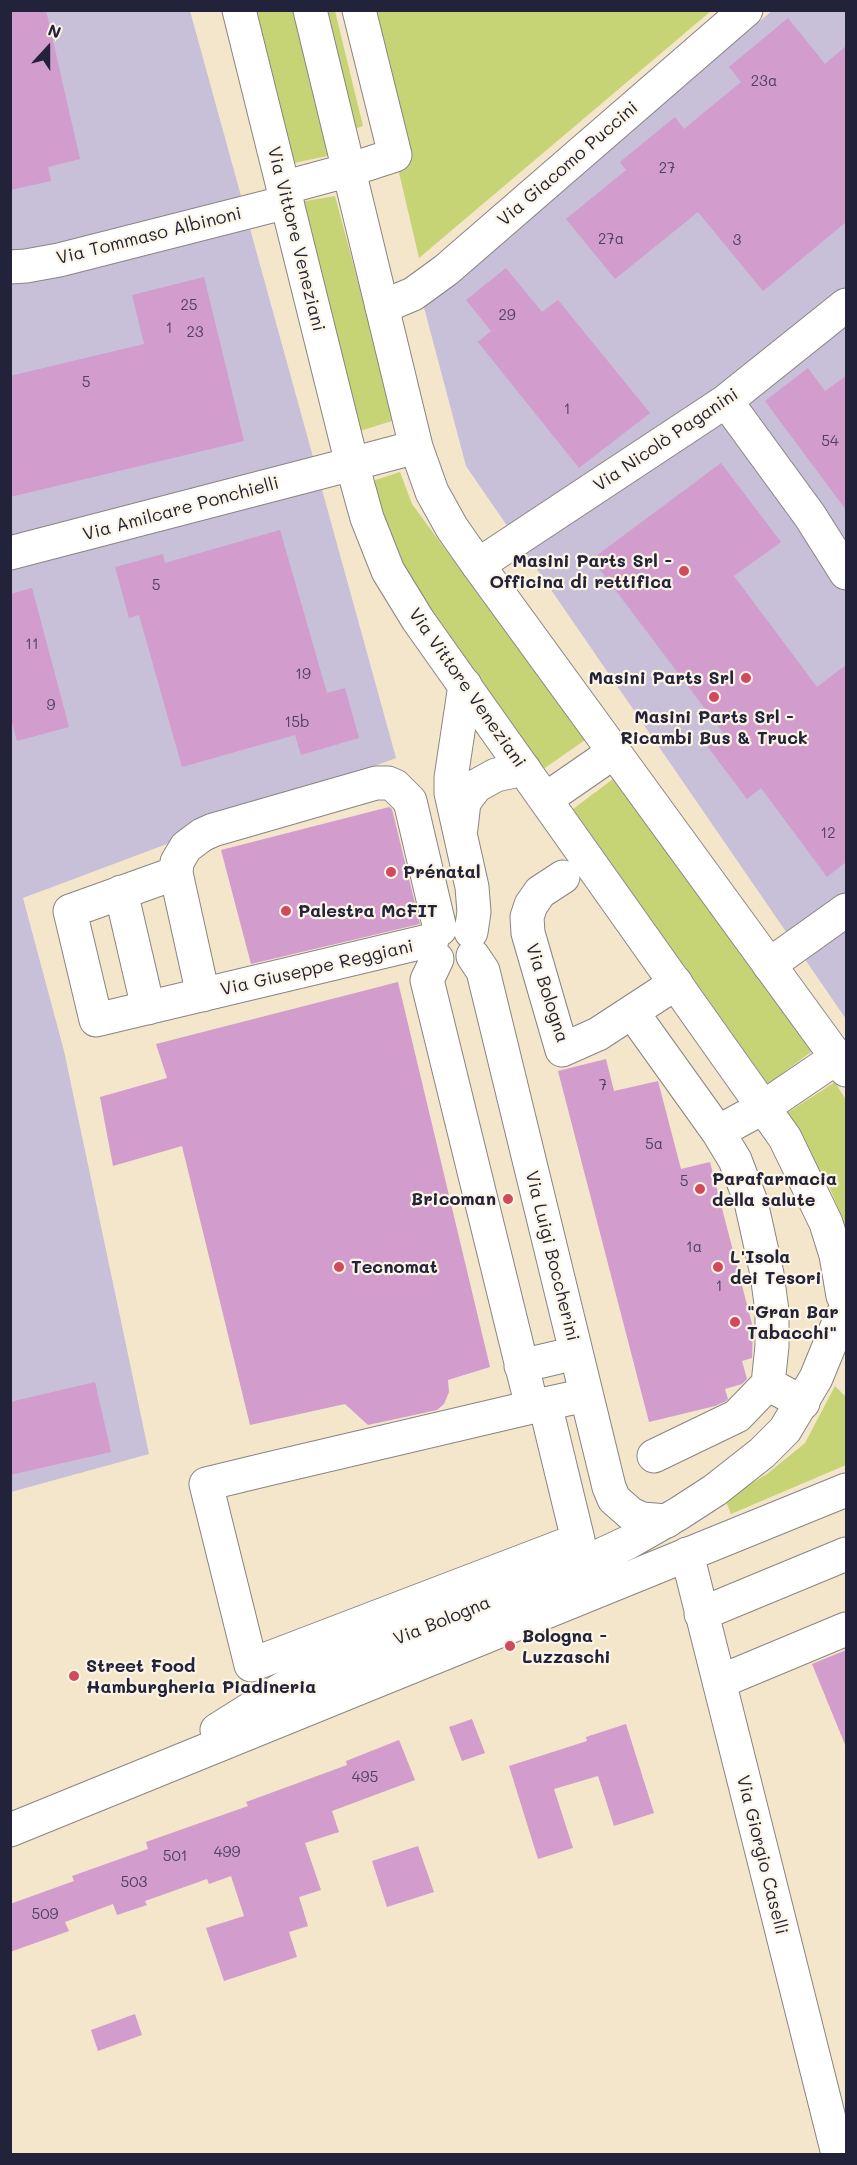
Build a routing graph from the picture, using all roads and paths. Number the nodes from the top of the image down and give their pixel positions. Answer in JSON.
{"nodes":[{"id":1,"x":239,"y":10,"type":"edge"},
{"id":2,"x":310,"y":10,"type":"edge"},
{"id":3,"x":359,"y":10,"type":"edge"},
{"id":4,"x":746,"y":10,"type":"edge"},
{"id":5,"x":349,"y":170,"type":"junction"},
{"id":6,"x":285,"y":195,"type":"junction"},
{"id":7,"x":10,"y":267,"type":"edge"},
{"id":8,"x":846,"y":305,"type":"edge"},
{"id":9,"x":382,"y":307,"type":"junction"},
{"id":10,"x":726,"y":401,"type":"junction"},
{"id":11,"x":416,"y":447,"type":"junction"},
{"id":12,"x":352,"y":464,"type":"junction"},
{"id":13,"x":10,"y":553,"type":"edge"},
{"id":14,"x":478,"y":565,"type":"junction"},
{"id":15,"x":846,"y":573,"type":"edge"},
{"id":16,"x":465,"y":685,"type":"junction"},
{"id":17,"x":614,"y":752,"type":"junction"},
{"id":18,"x":524,"y":769,"type":"junction"},
{"id":19,"x":546,"y":800,"type":"junction"},
{"id":20,"x":460,"y":836,"type":"junction"},
{"id":21,"x":176,"y":873,"type":"junction"},
{"id":22,"x":563,"y":877,"type":"dead end"},
{"id":23,"x":121,"y":892,"type":"junction"},
{"id":24,"x":846,"y":910,"type":"edge"},
{"id":25,"x":451,"y":943,"type":"junction"},
{"id":26,"x":769,"y":965,"type":"junction"},
{"id":27,"x":676,"y":983,"type":"junction"},
{"id":28,"x":203,"y":995,"type":"junction"},
{"id":29,"x":148,"y":1008,"type":"junction"},
{"id":30,"x":632,"y":1012,"type":"junction"},
{"id":31,"x":841,"y":1064,"type":"edge"},
{"id":32,"x":764,"y":1107,"type":"junction"},
{"id":33,"x":718,"y":1132,"type":"junction"},
{"id":34,"x":844,"y":1301,"type":"edge"},
{"id":35,"x":576,"y":1353,"type":"junction"},
{"id":36,"x":846,"y":1354,"type":"edge"},
{"id":37,"x":521,"y":1366,"type":"junction"},
{"id":38,"x":768,"y":1384,"type":"junction"},
{"id":39,"x":586,"y":1395,"type":"junction"},
{"id":40,"x":803,"y":1403,"type":"junction"},
{"id":41,"x":538,"y":1406,"type":"junction"},
{"id":42,"x":654,"y":1456,"type":"dead end"},
{"id":43,"x":715,"y":1490,"type":"junction"},
{"id":44,"x":846,"y":1490,"type":"edge"},
{"id":45,"x":667,"y":1521,"type":"junction"},
{"id":46,"x":687,"y":1554,"type":"junction"},
{"id":47,"x":846,"y":1554,"type":"edge"},
{"id":48,"x":701,"y":1614,"type":"junction"},
{"id":49,"x":846,"y":1629,"type":"edge"},
{"id":50,"x":719,"y":1682,"type":"junction"},
{"id":51,"x":176,"y":1762,"type":"junction"},
{"id":52,"x":10,"y":1830,"type":"edge"},
{"id":53,"x":840,"y":2148,"type":"edge"}],
"edges":[{"from":1,"to":6,"type":"main road","name":"Via Vittore Veneziani"},
{"from":2,"to":5,"type":"main road"},
{"from":3,"to":5,"type":"main road","name":"Via Tommaso Albinoni"},
{"from":4,"to":9,"type":"main road","name":"Via Giacomo Puccini"},
{"from":5,"to":6,"type":"main road","name":"Via Tommaso Albinoni"},
{"from":5,"to":9,"type":"main road"},
{"from":6,"to":7,"type":"main road","name":"Via Tommaso Albinoni"},
{"from":6,"to":12,"type":"main road","name":"Via Vittore Veneziani"},
{"from":8,"to":10,"type":"main road","name":"Via Nicolò Paganini"},
{"from":9,"to":11,"type":"main road"},
{"from":10,"to":14,"type":"main road","name":"Via Nicolò Paganini"},
{"from":10,"to":15,"type":"main road"},
{"from":11,"to":12,"type":"main road","name":"Via Amilcare Ponchielli"},
{"from":11,"to":14,"type":"main road"},
{"from":12,"to":13,"type":"main road","name":"Via Amilcare Ponchielli"},
{"from":12,"to":16,"type":"main road","name":"Via Vittore Veneziani"},
{"from":14,"to":17,"type":"main road"},
{"from":16,"to":18,"type":"main road","name":"Via Vittore Veneziani"},
{"from":16,"to":20,"type":"main road"},
{"from":17,"to":19,"type":"main road"},
{"from":17,"to":26,"type":"main road"},
{"from":18,"to":19,"type":"main road","name":"Via Vittore Veneziani"},
{"from":18,"to":20,"type":"main road"},
{"from":19,"to":27,"type":"main road","name":"Via Vittore Veneziani"},
{"from":20,"to":25,"type":"main road"},
{"from":21,"to":23,"type":"main road","name":"Via Giuseppe Reggiani"},
{"from":21,"to":25,"type":"main road"},
{"from":21,"to":28,"type":"main road","name":"Via Giuseppe Reggiani"},
{"from":22,"to":30,"type":"main road","name":"Via Bologna"},
{"from":23,"to":29,"type":"main road"},
{"from":23,"to":29,"type":"main road","name":"Via Giuseppe Reggiani"},
{"from":24,"to":26,"type":"main road"},
{"from":25,"to":28,"type":"main road","name":"Via Giuseppe Reggiani"},
{"from":25,"to":35,"type":"main road","name":"Via Luigi Boccherini"},
{"from":25,"to":37,"type":"main road"},
{"from":26,"to":31,"type":"main road"},
{"from":27,"to":30,"type":"main road","name":"Via Bologna"},
{"from":27,"to":32,"type":"main road","name":"Via Vittore Veneziani"},
{"from":28,"to":29,"type":"main road","name":"Via Giuseppe Reggiani"},
{"from":30,"to":33,"type":"main road"},
{"from":31,"to":32,"type":"main road"},
{"from":32,"to":33,"type":"main road"},
{"from":32,"to":34,"type":"main road","name":"Via Vittore Veneziani"},
{"from":33,"to":38,"type":"main road"},
{"from":34,"to":36,"type":"main road"},
{"from":34,"to":40,"type":"main road","name":"Via Bologna"},
{"from":35,"to":37,"type":"main road"},
{"from":35,"to":39,"type":"main road","name":"Via Luigi Boccherini"},
{"from":37,"to":41,"type":"main road"},
{"from":38,"to":40,"type":"main road"},
{"from":38,"to":42,"type":"main road"},
{"from":39,"to":41,"type":"main road"},
{"from":39,"to":45,"type":"main road","name":"Via Luigi Boccherini"},
{"from":40,"to":43,"type":"main road","name":"Via Bologna"},
{"from":41,"to":41,"type":"main road"},
{"from":43,"to":45,"type":"main road","name":"Via Bologna"},
{"from":43,"to":46,"type":"main road","name":"Via Bologna"},
{"from":44,"to":46,"type":"main road","name":"Via Bologna"},
{"from":45,"to":51,"type":"main road","name":"Via Bologna"},
{"from":46,"to":48,"type":"main road","name":"Via Giorgio Caselli"},
{"from":46,"to":51,"type":"main road","name":"Via Bologna"},
{"from":47,"to":48,"type":"main road"},
{"from":48,"to":50,"type":"main road","name":"Via Giorgio Caselli"},
{"from":49,"to":50,"type":"main road"},
{"from":50,"to":53,"type":"main road","name":"Via Giorgio Caselli"},
{"from":51,"to":52,"type":"main road","name":"Via Bologna"}]}
